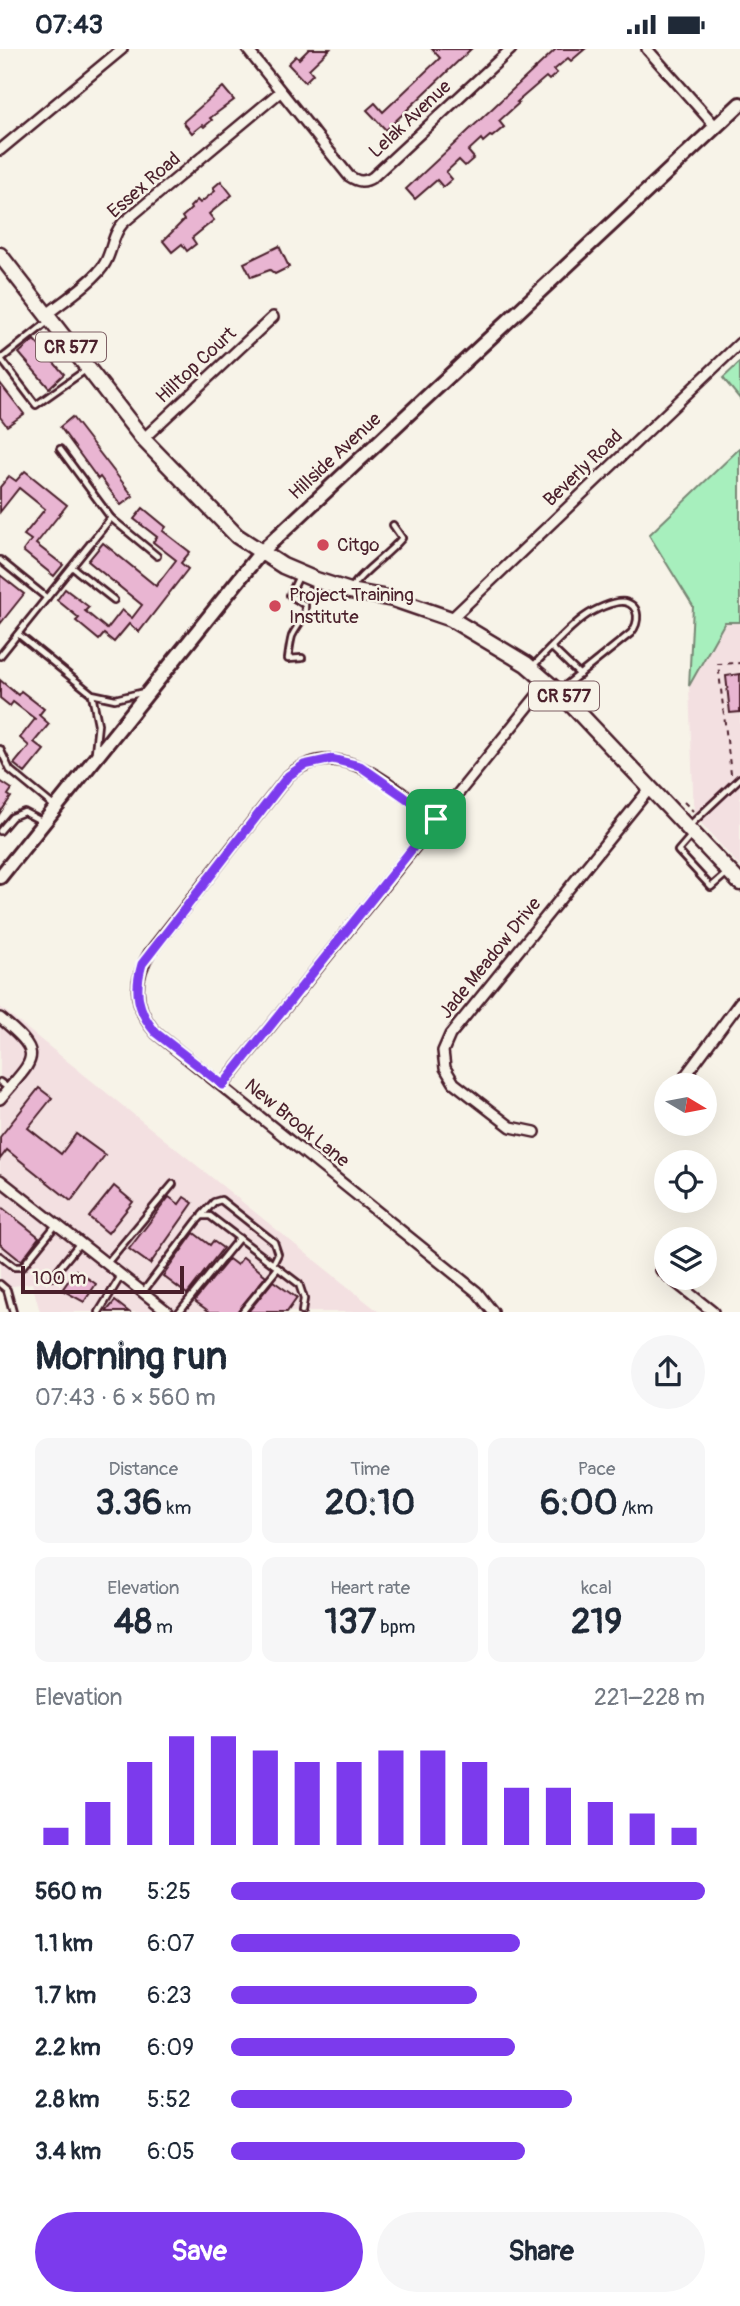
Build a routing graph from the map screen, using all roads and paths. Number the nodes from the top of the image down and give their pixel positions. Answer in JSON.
{"nodes":[{"id":1,"x":122,"y":49,"type":"edge"},
{"id":2,"x":511,"y":49,"type":"edge"},
{"id":3,"x":647,"y":49,"type":"edge"},
{"id":4,"x":252,"y":51,"type":"edge"},
{"id":5,"x":280,"y":92,"type":"junction"},
{"id":6,"x":740,"y":104,"type":"edge"},
{"id":7,"x":716,"y":127,"type":"junction"},
{"id":8,"x":0,"y":150,"type":"edge"},
{"id":9,"x":0,"y":255,"type":"edge"},
{"id":10,"x":274,"y":317,"type":"dead end"},
{"id":11,"x":48,"y":318,"type":"junction"},
{"id":12,"x":740,"y":343,"type":"edge"},
{"id":13,"x":87,"y":369,"type":"junction"},
{"id":14,"x":143,"y":439,"type":"junction"},
{"id":15,"x":60,"y":449,"type":"dead end"},
{"id":16,"x":111,"y":518,"type":"junction"},
{"id":17,"x":393,"y":525,"type":"dead end"},
{"id":18,"x":261,"y":552,"type":"junction"},
{"id":19,"x":157,"y":556,"type":"dead end"},
{"id":20,"x":0,"y":560,"type":"edge"},
{"id":21,"x":72,"y":567,"type":"junction"},
{"id":22,"x":300,"y":574,"type":"junction"},
{"id":23,"x":350,"y":591,"type":"junction"},
{"id":24,"x":47,"y":598,"type":"junction"},
{"id":25,"x":114,"y":600,"type":"dead end"},
{"id":26,"x":451,"y":619,"type":"junction"},
{"id":27,"x":18,"y":634,"type":"junction"},
{"id":28,"x":552,"y":648,"type":"junction"},
{"id":29,"x":0,"y":656,"type":"edge"},
{"id":30,"x":302,"y":658,"type":"dead end"},
{"id":31,"x":740,"y":663,"type":"edge"},
{"id":32,"x":531,"y":668,"type":"junction"},
{"id":33,"x":580,"y":675,"type":"junction"},
{"id":34,"x":553,"y":687,"type":"junction"},
{"id":35,"x":151,"y":689,"type":"junction"},
{"id":36,"x":92,"y":694,"type":"junction"},
{"id":37,"x":0,"y":749,"type":"edge"},
{"id":38,"x":93,"y":761,"type":"junction"},
{"id":39,"x":732,"y":775,"type":"dead end"},
{"id":40,"x":740,"y":778,"type":"edge"},
{"id":41,"x":652,"y":787,"type":"junction"},
{"id":42,"x":684,"y":802,"type":"dead end"},
{"id":43,"x":56,"y":807,"type":"junction"},
{"id":44,"x":694,"y":812,"type":"dead end"},
{"id":45,"x":436,"y":819,"type":"junction"},
{"id":46,"x":44,"y":823,"type":"junction"},
{"id":47,"x":691,"y":829,"type":"junction"},
{"id":48,"x":0,"y":831,"type":"edge"},
{"id":49,"x":729,"y":871,"type":"junction"},
{"id":50,"x":1,"y":873,"type":"edge"},
{"id":51,"x":740,"y":883,"type":"edge"},
{"id":52,"x":740,"y":1002,"type":"edge"},
{"id":53,"x":0,"y":1018,"type":"edge"},
{"id":54,"x":687,"y":1073,"type":"edge"},
{"id":55,"x":0,"y":1082,"type":"edge"},
{"id":56,"x":223,"y":1085,"type":"junction"},
{"id":57,"x":9,"y":1089,"type":"junction"},
{"id":58,"x":0,"y":1099,"type":"edge"},
{"id":59,"x":535,"y":1132,"type":"dead end"},
{"id":60,"x":0,"y":1180,"type":"edge"},
{"id":61,"x":173,"y":1185,"type":"dead end"},
{"id":62,"x":202,"y":1216,"type":"junction"},
{"id":63,"x":56,"y":1224,"type":"junction"},
{"id":64,"x":239,"y":1238,"type":"junction"},
{"id":65,"x":80,"y":1243,"type":"junction"},
{"id":66,"x":0,"y":1256,"type":"edge"},
{"id":67,"x":106,"y":1264,"type":"junction"},
{"id":68,"x":273,"y":1264,"type":"junction"},
{"id":69,"x":278,"y":1268,"type":"junction"},
{"id":70,"x":121,"y":1276,"type":"junction"},
{"id":71,"x":52,"y":1277,"type":"dead end"},
{"id":72,"x":0,"y":1284,"type":"edge"},
{"id":73,"x":686,"y":1290,"type":"edge"},
{"id":74,"x":143,"y":1292,"type":"junction"},
{"id":75,"x":13,"y":1312,"type":"edge"},
{"id":76,"x":99,"y":1312,"type":"edge"},
{"id":77,"x":168,"y":1312,"type":"edge"},
{"id":78,"x":178,"y":1312,"type":"edge"},
{"id":79,"x":242,"y":1312,"type":"edge"},
{"id":80,"x":302,"y":1312,"type":"edge"},
{"id":81,"x":493,"y":1312,"type":"edge"},
{"id":82,"x":713,"y":1312,"type":"edge"}],
"edges":[{"from":1,"to":8,"type":"street"},
{"from":2,"to":5,"type":"street","name":"Lelak Avenue"},
{"from":3,"to":7,"type":"street"},
{"from":4,"to":5,"type":"street"},
{"from":5,"to":11,"type":"street","name":"Essex Road"},
{"from":6,"to":7,"type":"street","name":"Hillside Avenue"},
{"from":7,"to":18,"type":"street","name":"Hillside Avenue"},
{"from":9,"to":11,"type":"main road","number":"CR 577"},
{"from":10,"to":14,"type":"street","name":"Hilltop Court"},
{"from":11,"to":13,"type":"main road","number":"CR 577"},
{"from":11,"to":13,"type":"lane"},
{"from":12,"to":26,"type":"street","name":"Beverly Road"},
{"from":13,"to":14,"type":"main road","number":"CR 577"},
{"from":14,"to":18,"type":"main road","number":"CR 577"},
{"from":15,"to":16,"type":"lane"},
{"from":16,"to":19,"type":"lane"},
{"from":16,"to":21,"type":"lane"},
{"from":17,"to":23,"type":"lane"},
{"from":18,"to":22,"type":"main road","number":"CR 577"},
{"from":18,"to":35,"type":"street","name":"Hillside Avenue"},
{"from":20,"to":24,"type":"lane"},
{"from":21,"to":24,"type":"lane"},
{"from":21,"to":25,"type":"lane"},
{"from":22,"to":23,"type":"main road","number":"CR 577"},
{"from":22,"to":30,"type":"lane"},
{"from":23,"to":26,"type":"main road","number":"CR 577"},
{"from":24,"to":27,"type":"lane"},
{"from":26,"to":32,"type":"main road","number":"CR 577"},
{"from":27,"to":29,"type":"lane"},
{"from":27,"to":36,"type":"lane"},
{"from":28,"to":32,"type":"lane"},
{"from":28,"to":33,"type":"lane"},
{"from":28,"to":33,"type":"lane"},
{"from":31,"to":39,"type":"path"},
{"from":32,"to":34,"type":"main road","number":"CR 577"},
{"from":33,"to":34,"type":"lane"},
{"from":34,"to":41,"type":"main road","number":"CR 577"},
{"from":34,"to":45,"type":"street"},
{"from":35,"to":36,"type":"lane"},
{"from":35,"to":38,"type":"street","name":"Hillside Avenue"},
{"from":36,"to":38,"type":"lane"},
{"from":37,"to":43,"type":"lane"},
{"from":38,"to":43,"type":"street","name":"Hillside Avenue"},
{"from":40,"to":47,"type":"lane"},
{"from":41,"to":47,"type":"main road","number":"CR 577"},
{"from":41,"to":59,"type":"street","name":"Jade Meadow Drive"},
{"from":42,"to":44,"type":"path"},
{"from":43,"to":46,"type":"street","name":"Hillside Avenue"},
{"from":45,"to":56,"type":"street"},
{"from":45,"to":56,"type":"street","name":"New Brook Lane"},
{"from":46,"to":48,"type":"lane"},
{"from":46,"to":50,"type":"street","name":"Hillside Avenue"},
{"from":47,"to":49,"type":"main road","number":"CR 577"},
{"from":47,"to":49,"type":"lane"},
{"from":49,"to":51,"type":"main road","number":"CR 577"},
{"from":52,"to":54,"type":"street"},
{"from":53,"to":57,"type":"street"},
{"from":55,"to":57,"type":"lane"},
{"from":56,"to":81,"type":"street","name":"New Brook Lane"},
{"from":57,"to":58,"type":"street"},
{"from":60,"to":63,"type":"street"},
{"from":61,"to":67,"type":"lane"},
{"from":62,"to":64,"type":"lane"},
{"from":62,"to":68,"type":"lane"},
{"from":62,"to":74,"type":"lane"},
{"from":63,"to":65,"type":"street"},
{"from":63,"to":66,"type":"lane"},
{"from":64,"to":68,"type":"lane"},
{"from":64,"to":78,"type":"lane"},
{"from":65,"to":67,"type":"street"},
{"from":65,"to":71,"type":"lane"},
{"from":67,"to":70,"type":"street"},
{"from":68,"to":69,"type":"lane"},
{"from":69,"to":79,"type":"lane"},
{"from":69,"to":80,"type":"lane"},
{"from":70,"to":74,"type":"street"},
{"from":70,"to":76,"type":"lane"},
{"from":72,"to":75,"type":"lane"},
{"from":73,"to":82,"type":"street"},
{"from":74,"to":77,"type":"street"}]}
